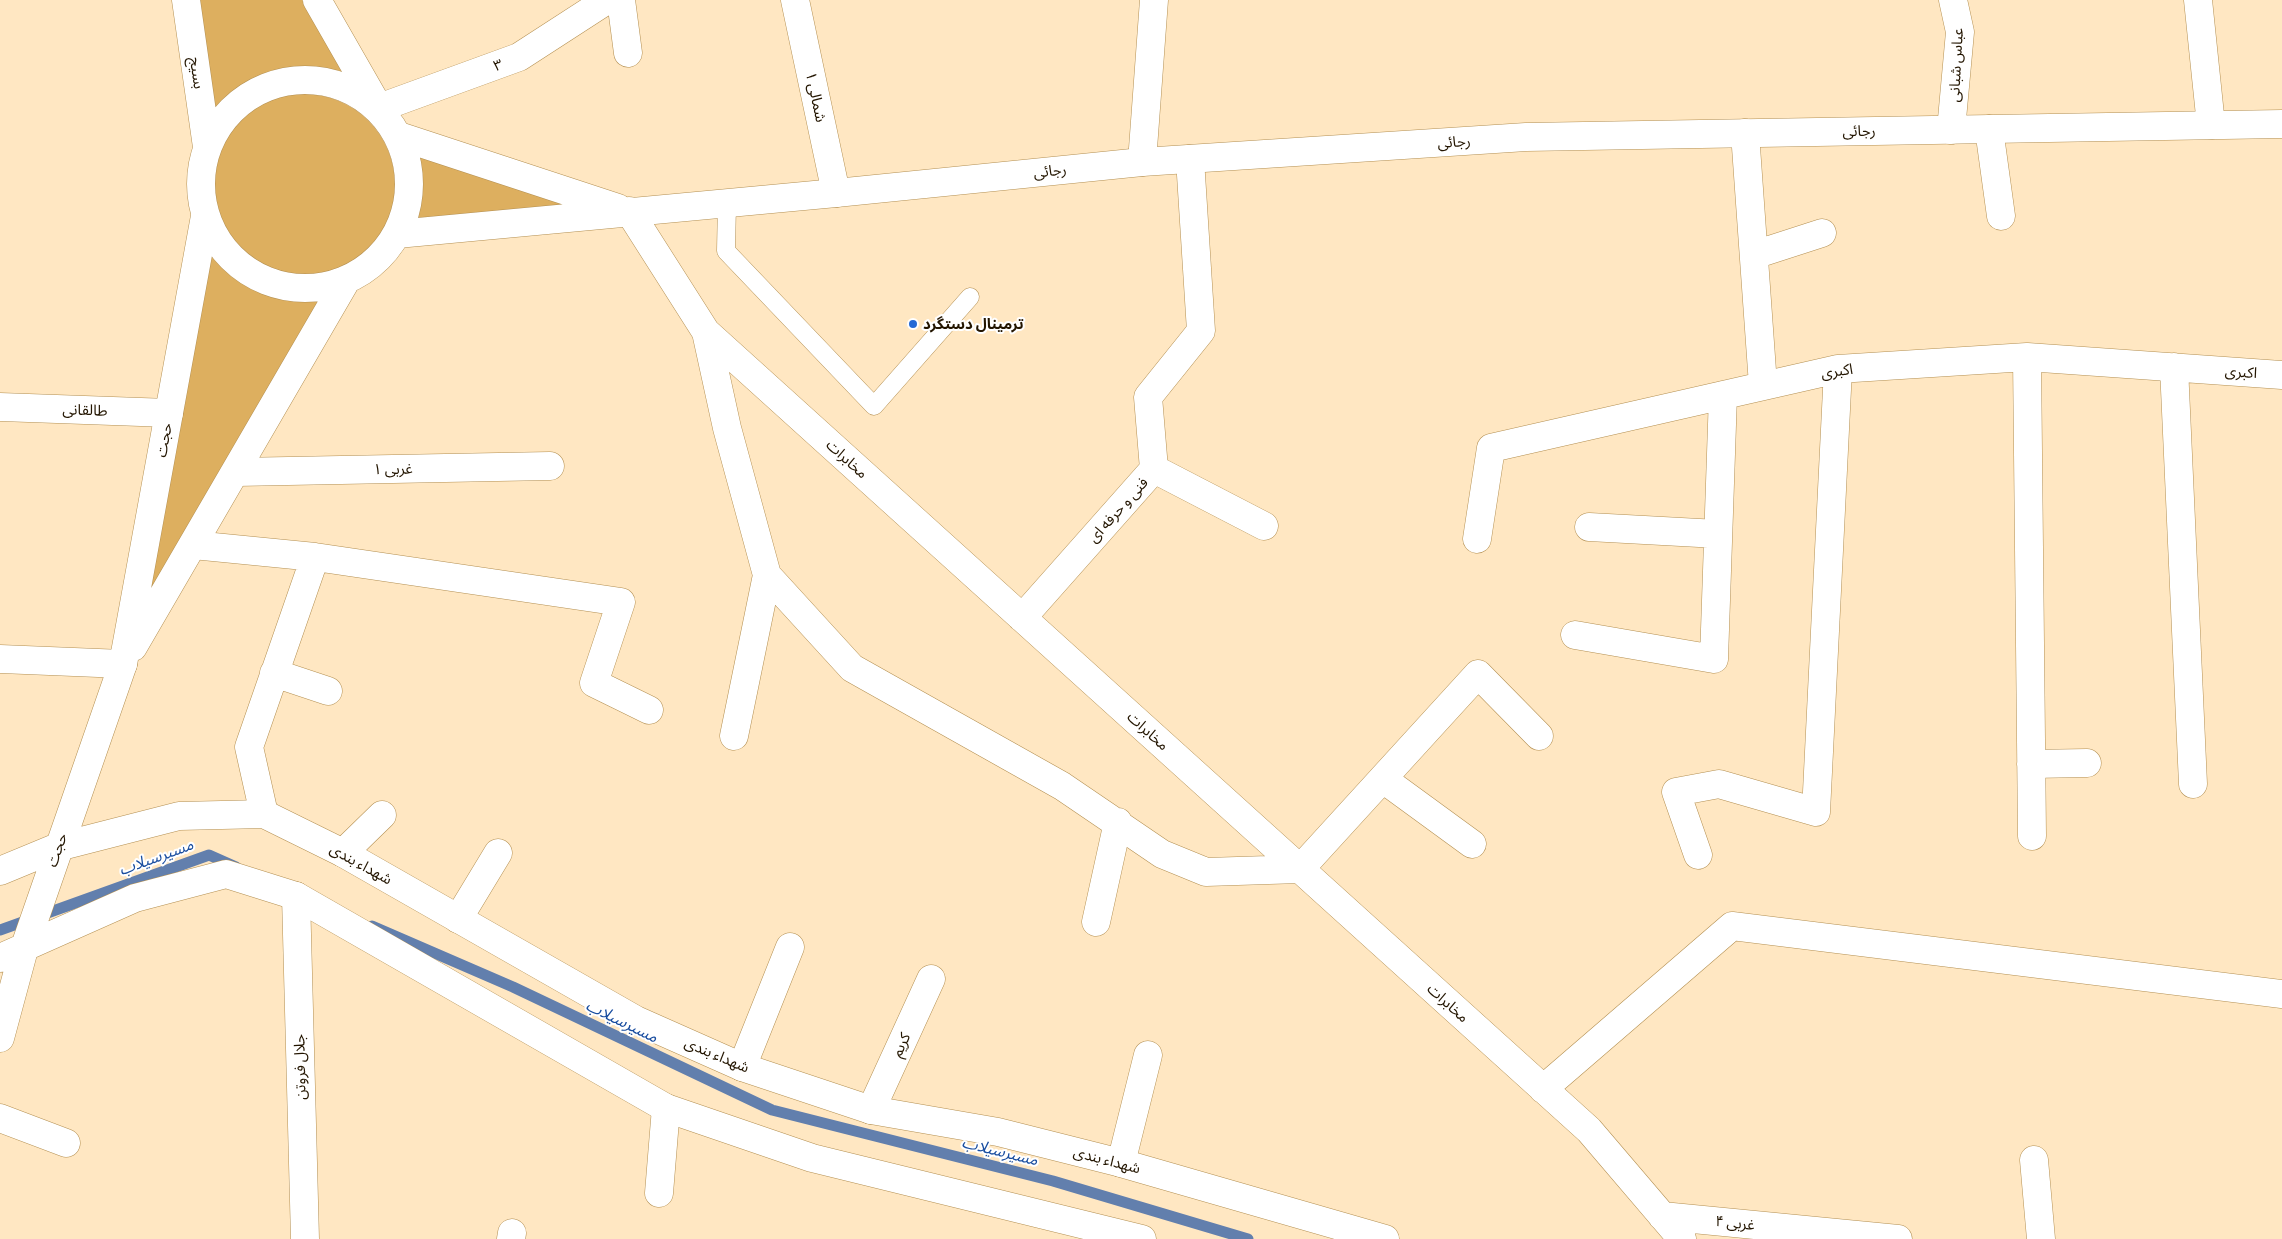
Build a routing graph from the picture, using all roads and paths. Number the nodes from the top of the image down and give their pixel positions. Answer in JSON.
{"nodes":[{"id":1,"x":186,"y":0,"type":"edge"},
{"id":2,"x":317,"y":0,"type":"edge"},
{"id":3,"x":607,"y":0,"type":"edge"},
{"id":4,"x":621,"y":0,"type":"edge"},
{"id":5,"x":795,"y":0,"type":"edge"},
{"id":6,"x":1154,"y":0,"type":"edge"},
{"id":7,"x":1953,"y":0,"type":"edge"},
{"id":8,"x":2198,"y":0,"type":"edge"},
{"id":9,"x":628,"y":53,"type":"dead end"},
{"id":10,"x":379,"y":108,"type":"junction"},
{"id":11,"x":2282,"y":124,"type":"edge"},
{"id":12,"x":2211,"y":125,"type":"junction"},
{"id":13,"x":1989,"y":129,"type":"junction"},
{"id":14,"x":1951,"y":130,"type":"junction"},
{"id":15,"x":1745,"y":133,"type":"junction"},
{"id":16,"x":399,"y":136,"type":"junction"},
{"id":17,"x":207,"y":147,"type":"junction"},
{"id":18,"x":1190,"y":159,"type":"junction"},
{"id":19,"x":1142,"y":162,"type":"junction"},
{"id":20,"x":836,"y":193,"type":"junction"},
{"id":21,"x":727,"y":202,"type":"junction"},
{"id":22,"x":629,"y":211,"type":"junction"},
{"id":23,"x":205,"y":216,"type":"junction"},
{"id":24,"x":2001,"y":216,"type":"dead end"},
{"id":25,"x":1822,"y":233,"type":"dead end"},
{"id":26,"x":398,"y":234,"type":"junction"},
{"id":27,"x":1754,"y":256,"type":"junction"},
{"id":28,"x":347,"y":279,"type":"junction"},
{"id":29,"x":970,"y":297,"type":"dead end"},
{"id":30,"x":706,"y":332,"type":"junction"},
{"id":31,"x":2027,"y":357,"type":"junction"},
{"id":32,"x":2174,"y":367,"type":"junction"},
{"id":33,"x":1838,"y":369,"type":"junction"},
{"id":34,"x":2282,"y":374,"type":"edge"},
{"id":35,"x":1763,"y":385,"type":"junction"},
{"id":36,"x":1723,"y":395,"type":"junction"},
{"id":37,"x":0,"y":407,"type":"edge"},
{"id":38,"x":169,"y":413,"type":"junction"},
{"id":39,"x":550,"y":466,"type":"dead end"},
{"id":40,"x":1154,"y":469,"type":"junction"},
{"id":41,"x":236,"y":472,"type":"junction"},
{"id":42,"x":1264,"y":526,"type":"dead end"},
{"id":43,"x":1589,"y":527,"type":"dead end"},
{"id":44,"x":1718,"y":534,"type":"junction"},
{"id":45,"x":1477,"y":539,"type":"dead end"},
{"id":46,"x":193,"y":545,"type":"junction"},
{"id":47,"x":315,"y":557,"type":"junction"},
{"id":48,"x":767,"y":575,"type":"junction"},
{"id":49,"x":1022,"y":618,"type":"junction"},
{"id":50,"x":1575,"y":635,"type":"dead end"},
{"id":51,"x":0,"y":659,"type":"edge"},
{"id":52,"x":124,"y":664,"type":"junction"},
{"id":53,"x":274,"y":673,"type":"junction"},
{"id":54,"x":328,"y":691,"type":"dead end"},
{"id":55,"x":649,"y":710,"type":"dead end"},
{"id":56,"x":734,"y":736,"type":"dead end"},
{"id":57,"x":1539,"y":736,"type":"dead end"},
{"id":58,"x":2087,"y":763,"type":"dead end"},
{"id":59,"x":2031,"y":764,"type":"junction"},
{"id":60,"x":1383,"y":779,"type":"junction"},
{"id":61,"x":2193,"y":784,"type":"dead end"},
{"id":62,"x":264,"y":814,"type":"junction"},
{"id":63,"x":382,"y":815,"type":"dead end"},
{"id":64,"x":1118,"y":822,"type":"junction"},
{"id":65,"x":2032,"y":836,"type":"dead end"},
{"id":66,"x":1472,"y":844,"type":"dead end"},
{"id":67,"x":58,"y":847,"type":"junction"},
{"id":68,"x":343,"y":853,"type":"junction"},
{"id":69,"x":498,"y":853,"type":"dead end"},
{"id":70,"x":1698,"y":855,"type":"dead end"},
{"id":71,"x":1300,"y":869,"type":"junction"},
{"id":72,"x":0,"y":871,"type":"edge"},
{"id":73,"x":296,"y":896,"type":"junction"},
{"id":74,"x":458,"y":919,"type":"junction"},
{"id":75,"x":1096,"y":922,"type":"dead end"},
{"id":76,"x":790,"y":947,"type":"dead end"},
{"id":77,"x":12,"y":954,"type":"edge"},
{"id":78,"x":931,"y":979,"type":"dead end"},
{"id":79,"x":2282,"y":994,"type":"edge"},
{"id":80,"x":0,"y":1038,"type":"edge"},
{"id":81,"x":1148,"y":1055,"type":"dead end"},
{"id":82,"x":742,"y":1067,"type":"junction"},
{"id":83,"x":1543,"y":1089,"type":"junction"},
{"id":84,"x":666,"y":1108,"type":"junction"},
{"id":85,"x":870,"y":1110,"type":"junction"},
{"id":86,"x":0,"y":1118,"type":"edge"},
{"id":87,"x":66,"y":1143,"type":"dead end"},
{"id":88,"x":2034,"y":1160,"type":"dead end"},
{"id":89,"x":1121,"y":1163,"type":"junction"},
{"id":90,"x":659,"y":1193,"type":"dead end"},
{"id":91,"x":1662,"y":1216,"type":"junction"},
{"id":92,"x":305,"y":1239,"type":"edge"},
{"id":93,"x":1142,"y":1239,"type":"edge"},
{"id":94,"x":1385,"y":1239,"type":"edge"},
{"id":95,"x":1682,"y":1239,"type":"edge"},
{"id":96,"x":1898,"y":1239,"type":"edge"},
{"id":97,"x":2041,"y":1239,"type":"edge"}],
"edges":[{"from":1,"to":17,"type":"street","name":"بسیج"},
{"from":2,"to":10,"type":"street"},
{"from":3,"to":10,"type":"street","name":"۳"},
{"from":4,"to":9,"type":"street"},
{"from":5,"to":20,"type":"street","name":"۱ شمالی"},
{"from":6,"to":19,"type":"street"},
{"from":7,"to":14,"type":"street","name":"عباس شبانی"},
{"from":8,"to":12,"type":"street"},
{"from":10,"to":16,"type":"street"},
{"from":10,"to":17,"type":"street"},
{"from":11,"to":12,"type":"street","name":"رجائی"},
{"from":12,"to":13,"type":"street","name":"رجائی"},
{"from":13,"to":14,"type":"street","name":"رجائی"},
{"from":13,"to":24,"type":"street"},
{"from":14,"to":15,"type":"street","name":"رجائی"},
{"from":15,"to":18,"type":"street","name":"رجائی"},
{"from":15,"to":27,"type":"street"},
{"from":16,"to":22,"type":"street"},
{"from":16,"to":26,"type":"street"},
{"from":17,"to":23,"type":"street"},
{"from":18,"to":19,"type":"street","name":"رجائی"},
{"from":18,"to":40,"type":"street","name":"فنی و حرفه ای"},
{"from":19,"to":20,"type":"street","name":"رجائی"},
{"from":20,"to":21,"type":"street","name":"رجائی"},
{"from":21,"to":22,"type":"street","name":"رجائی"},
{"from":21,"to":29,"type":"lane"},
{"from":22,"to":26,"type":"street","name":"رجائی"},
{"from":22,"to":30,"type":"street","name":"مخابرات"},
{"from":23,"to":28,"type":"street"},
{"from":23,"to":38,"type":"street","name":"حجت"},
{"from":25,"to":27,"type":"street"},
{"from":26,"to":28,"type":"street"},
{"from":27,"to":35,"type":"street"},
{"from":28,"to":41,"type":"street","name":"حجت"},
{"from":30,"to":48,"type":"street"},
{"from":30,"to":49,"type":"street","name":"مخابرات"},
{"from":31,"to":32,"type":"street","name":"اکبری"},
{"from":31,"to":33,"type":"street","name":"اکبری"},
{"from":31,"to":59,"type":"street"},
{"from":32,"to":34,"type":"street","name":"اکبری"},
{"from":32,"to":61,"type":"street"},
{"from":33,"to":35,"type":"street","name":"اکبری"},
{"from":33,"to":70,"type":"street"},
{"from":35,"to":36,"type":"street","name":"اکبری"},
{"from":36,"to":44,"type":"street"},
{"from":36,"to":45,"type":"street","name":"اکبری"},
{"from":37,"to":38,"type":"street","name":"طالقانی"},
{"from":38,"to":52,"type":"street","name":"حجت"},
{"from":39,"to":41,"type":"street","name":"۱ غربی"},
{"from":40,"to":42,"type":"street"},
{"from":40,"to":49,"type":"street","name":"فنی و حرفه ای"},
{"from":41,"to":46,"type":"street","name":"حجت"},
{"from":43,"to":44,"type":"street"},
{"from":44,"to":50,"type":"street"},
{"from":46,"to":47,"type":"street"},
{"from":46,"to":52,"type":"street","name":"حجت"},
{"from":47,"to":53,"type":"street"},
{"from":47,"to":55,"type":"street"},
{"from":48,"to":56,"type":"street"},
{"from":48,"to":64,"type":"street"},
{"from":49,"to":71,"type":"street","name":"مخابرات"},
{"from":51,"to":52,"type":"street"},
{"from":52,"to":67,"type":"street","name":"حجت"},
{"from":53,"to":54,"type":"street"},
{"from":53,"to":62,"type":"street"},
{"from":57,"to":60,"type":"street"},
{"from":58,"to":59,"type":"street"},
{"from":59,"to":65,"type":"street"},
{"from":60,"to":66,"type":"street"},
{"from":60,"to":71,"type":"street"},
{"from":62,"to":67,"type":"street","name":"شهداء بندی"},
{"from":62,"to":68,"type":"street","name":"شهداء بندی"},
{"from":63,"to":68,"type":"street"},
{"from":64,"to":71,"type":"street"},
{"from":64,"to":75,"type":"street"},
{"from":67,"to":72,"type":"street","name":"شهداء بندی"},
{"from":67,"to":77,"type":"street","name":"حجت"},
{"from":68,"to":74,"type":"street","name":"شهداء بندی"},
{"from":69,"to":74,"type":"street"},
{"from":71,"to":83,"type":"street","name":"مخابرات"},
{"from":73,"to":77,"type":"street"},
{"from":73,"to":84,"type":"street"},
{"from":73,"to":92,"type":"street","name":"جلال فروتن"},
{"from":74,"to":82,"type":"street","name":"شهداء بندی"},
{"from":76,"to":82,"type":"street"},
{"from":77,"to":80,"type":"street","name":"حجت"},
{"from":78,"to":85,"type":"street","name":"کریم"},
{"from":79,"to":83,"type":"street"},
{"from":81,"to":89,"type":"street"},
{"from":82,"to":85,"type":"street","name":"شهداء بندی"},
{"from":83,"to":91,"type":"street","name":"مخابرات"},
{"from":84,"to":90,"type":"street"},
{"from":84,"to":93,"type":"street"},
{"from":85,"to":89,"type":"street","name":"شهداء بندی"},
{"from":86,"to":87,"type":"street"},
{"from":88,"to":97,"type":"street"},
{"from":89,"to":94,"type":"street","name":"شهداء بندی"},
{"from":91,"to":95,"type":"street","name":"مخابرات"},
{"from":91,"to":96,"type":"street","name":"۴ غربی"}]}
